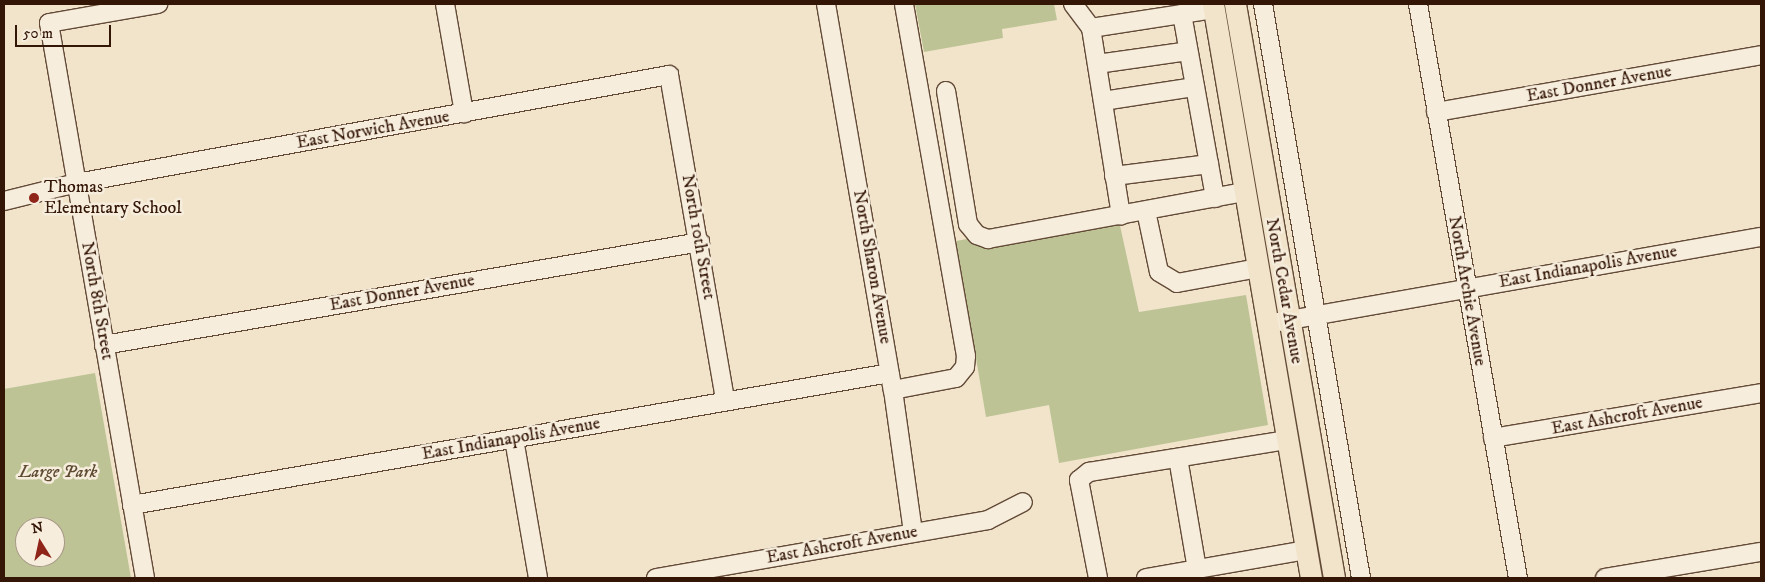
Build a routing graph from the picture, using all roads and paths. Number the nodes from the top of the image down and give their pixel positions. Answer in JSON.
{"nodes":[{"id":1,"x":158,"y":4,"type":"edge"},
{"id":2,"x":445,"y":4,"type":"edge"},
{"id":3,"x":826,"y":4,"type":"edge"},
{"id":4,"x":904,"y":4,"type":"edge"},
{"id":5,"x":1073,"y":4,"type":"edge"},
{"id":6,"x":1235,"y":4,"type":"edge"},
{"id":7,"x":1263,"y":4,"type":"edge"},
{"id":8,"x":1418,"y":4,"type":"edge"},
{"id":9,"x":1213,"y":6,"type":"edge"},
{"id":10,"x":1175,"y":11,"type":"edge"},
{"id":11,"x":1091,"y":28,"type":"junction"},
{"id":12,"x":1188,"y":50,"type":"junction"},
{"id":13,"x":1761,"y":56,"type":"edge"},
{"id":14,"x":1097,"y":64,"type":"junction"},
{"id":15,"x":668,"y":75,"type":"joint"},
{"id":16,"x":1248,"y":80,"type":"junction"},
{"id":17,"x":1195,"y":87,"type":"junction"},
{"id":18,"x":946,"y":90,"type":"dead end"},
{"id":19,"x":1103,"y":101,"type":"junction"},
{"id":20,"x":1436,"y":112,"type":"junction"},
{"id":21,"x":464,"y":113,"type":"junction"},
{"id":22,"x":1209,"y":164,"type":"junction"},
{"id":23,"x":1114,"y":176,"type":"junction"},
{"id":24,"x":77,"y":183,"type":"junction"},
{"id":25,"x":1245,"y":192,"type":"junction"},
{"id":26,"x":1215,"y":198,"type":"junction"},
{"id":27,"x":4,"y":201,"type":"edge"},
{"id":28,"x":1146,"y":211,"type":"junction"},
{"id":29,"x":1121,"y":216,"type":"junction"},
{"id":30,"x":1761,"y":237,"type":"edge"},
{"id":31,"x":700,"y":242,"type":"junction"},
{"id":32,"x":1258,"y":268,"type":"junction"},
{"id":33,"x":1466,"y":288,"type":"junction"},
{"id":34,"x":1316,"y":314,"type":"junction"},
{"id":35,"x":1289,"y":320,"type":"junction"},
{"id":36,"x":1267,"y":323,"type":"junction"},
{"id":37,"x":104,"y":345,"type":"junction"},
{"id":38,"x":892,"y":382,"type":"junction"},
{"id":39,"x":1761,"y":393,"type":"edge"},
{"id":40,"x":725,"y":400,"type":"junction"},
{"id":41,"x":1493,"y":438,"type":"junction"},
{"id":42,"x":514,"y":439,"type":"junction"},
{"id":43,"x":1287,"y":440,"type":"junction"},
{"id":44,"x":1178,"y":458,"type":"junction"},
{"id":45,"x":1023,"y":502,"type":"dead end"},
{"id":46,"x":132,"y":505,"type":"junction"},
{"id":47,"x":913,"y":532,"type":"junction"},
{"id":48,"x":1306,"y":550,"type":"junction"},
{"id":49,"x":1761,"y":552,"type":"edge"},
{"id":50,"x":1197,"y":569,"type":"junction"},
{"id":51,"x":145,"y":578,"type":"edge"},
{"id":52,"x":538,"y":578,"type":"edge"},
{"id":53,"x":656,"y":578,"type":"edge"},
{"id":54,"x":1098,"y":578,"type":"edge"},
{"id":55,"x":1146,"y":578,"type":"edge"},
{"id":56,"x":1310,"y":578,"type":"edge"},
{"id":57,"x":1334,"y":578,"type":"edge"},
{"id":58,"x":1361,"y":578,"type":"edge"},
{"id":59,"x":1518,"y":578,"type":"edge"},
{"id":60,"x":1605,"y":578,"type":"edge"}],
"edges":[{"from":1,"to":24,"type":"street","name":"North 8th Street"},
{"from":2,"to":21,"type":"street"},
{"from":3,"to":38,"type":"street","name":"North Sharon Avenue"},
{"from":4,"to":38,"type":"street","name":"East Indianapolis Avenue"},
{"from":5,"to":11,"type":"street"},
{"from":6,"to":16,"type":"main road","name":"North Cedar Avenue"},
{"from":7,"to":34,"type":"street"},
{"from":8,"to":20,"type":"street","name":"North Archie Avenue"},
{"from":9,"to":10,"type":"street"},
{"from":9,"to":16,"type":"main road"},
{"from":9,"to":25,"type":"main road","name":"North Cedar Avenue"},
{"from":10,"to":11,"type":"street"},
{"from":10,"to":12,"type":"street"},
{"from":11,"to":14,"type":"street"},
{"from":12,"to":14,"type":"street"},
{"from":12,"to":17,"type":"street"},
{"from":13,"to":20,"type":"street","name":"East Donner Avenue"},
{"from":14,"to":19,"type":"street"},
{"from":15,"to":21,"type":"street","name":"East Norwich Avenue"},
{"from":15,"to":31,"type":"street","name":"North 10th Street"},
{"from":16,"to":35,"type":"main road","name":"North Cedar Avenue"},
{"from":17,"to":19,"type":"street"},
{"from":17,"to":22,"type":"street"},
{"from":18,"to":29,"type":"street"},
{"from":19,"to":23,"type":"street"},
{"from":20,"to":33,"type":"street","name":"North Archie Avenue"},
{"from":21,"to":24,"type":"street","name":"East Norwich Avenue"},
{"from":22,"to":23,"type":"street"},
{"from":22,"to":26,"type":"street"},
{"from":23,"to":29,"type":"street"},
{"from":24,"to":27,"type":"street","name":"East Norwich Avenue"},
{"from":24,"to":37,"type":"street","name":"North 8th Street"},
{"from":25,"to":26,"type":"street"},
{"from":25,"to":32,"type":"main road","name":"North Cedar Avenue"},
{"from":26,"to":28,"type":"street"},
{"from":28,"to":29,"type":"street"},
{"from":28,"to":32,"type":"street"},
{"from":30,"to":33,"type":"street","name":"East Indianapolis Avenue"},
{"from":31,"to":37,"type":"street","name":"East Donner Avenue"},
{"from":31,"to":40,"type":"street","name":"North 10th Street"},
{"from":32,"to":36,"type":"main road","name":"North Cedar Avenue"},
{"from":33,"to":34,"type":"street","name":"East Indianapolis Avenue"},
{"from":33,"to":41,"type":"street","name":"North Archie Avenue"},
{"from":34,"to":35,"type":"street","name":"East Indianapolis Avenue"},
{"from":34,"to":58,"type":"street"},
{"from":35,"to":36,"type":"street","name":"East Indianapolis Avenue"},
{"from":35,"to":57,"type":"main road","name":"North Cedar Avenue"},
{"from":36,"to":43,"type":"main road","name":"North Cedar Avenue"},
{"from":37,"to":46,"type":"street","name":"North 8th Street"},
{"from":38,"to":40,"type":"street","name":"East Indianapolis Avenue"},
{"from":38,"to":47,"type":"street","name":"North Sharon Avenue"},
{"from":39,"to":41,"type":"street","name":"East Ashcroft Avenue"},
{"from":40,"to":42,"type":"street","name":"East Indianapolis Avenue"},
{"from":41,"to":59,"type":"street","name":"North Archie Avenue"},
{"from":42,"to":46,"type":"street","name":"East Indianapolis Avenue"},
{"from":42,"to":52,"type":"street"},
{"from":43,"to":44,"type":"street"},
{"from":43,"to":48,"type":"main road","name":"North Cedar Avenue"},
{"from":44,"to":50,"type":"street"},
{"from":44,"to":54,"type":"street"},
{"from":45,"to":47,"type":"street","name":"East Ashcroft Avenue"},
{"from":46,"to":51,"type":"street","name":"North 8th Street"},
{"from":47,"to":53,"type":"street","name":"East Ashcroft Avenue"},
{"from":48,"to":50,"type":"street"},
{"from":48,"to":56,"type":"main road","name":"North Cedar Avenue"},
{"from":49,"to":60,"type":"street"},
{"from":50,"to":55,"type":"street"}]}
